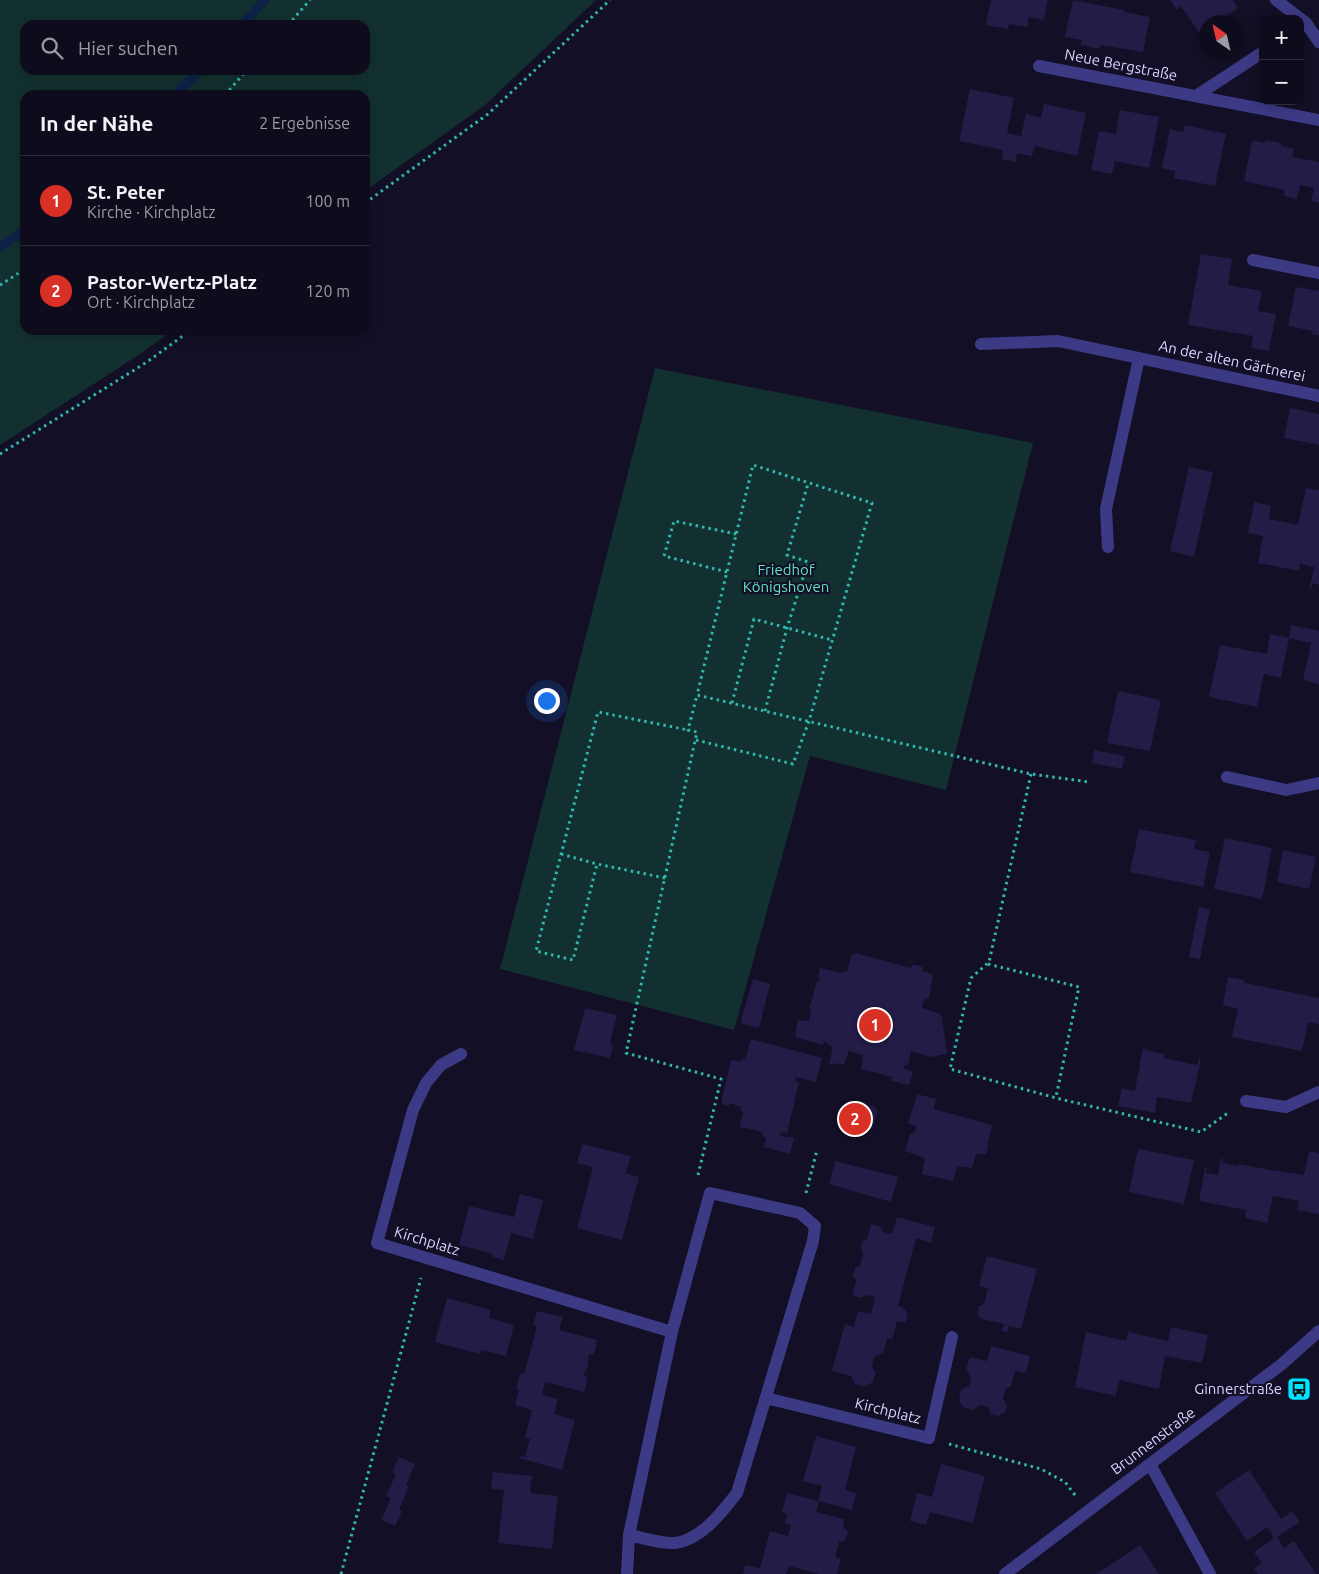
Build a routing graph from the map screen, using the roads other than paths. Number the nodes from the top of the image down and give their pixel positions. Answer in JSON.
{"nodes":[{"id":1,"x":1276,"y":0,"type":"edge"},
{"id":2,"x":1292,"y":15,"type":"edge"},
{"id":3,"x":1304,"y":26,"type":"edge"},
{"id":4,"x":1319,"y":42,"type":"edge"},
{"id":5,"x":1259,"y":55,"type":"edge"},
{"id":6,"x":1039,"y":66,"type":"dead end"},
{"id":7,"x":1196,"y":96,"type":"junction"},
{"id":8,"x":1319,"y":120,"type":"edge"},
{"id":9,"x":1253,"y":260,"type":"dead end"},
{"id":10,"x":1319,"y":273,"type":"edge"},
{"id":11,"x":982,"y":344,"type":"dead end"},
{"id":12,"x":1139,"y":358,"type":"junction"},
{"id":13,"x":1319,"y":396,"type":"edge"},
{"id":14,"x":1108,"y":547,"type":"dead end"},
{"id":15,"x":1227,"y":777,"type":"dead end"},
{"id":16,"x":1319,"y":783,"type":"edge"},
{"id":17,"x":461,"y":1054,"type":"dead end"},
{"id":18,"x":1319,"y":1092,"type":"edge"},
{"id":19,"x":1246,"y":1101,"type":"road end"},
{"id":20,"x":1319,"y":1331,"type":"edge"},
{"id":21,"x":672,"y":1332,"type":"junction"},
{"id":22,"x":952,"y":1337,"type":"dead end"},
{"id":23,"x":766,"y":1398,"type":"junction"},
{"id":24,"x":1150,"y":1464,"type":"junction"},
{"id":25,"x":629,"y":1535,"type":"junction"},
{"id":26,"x":626,"y":1574,"type":"edge"},
{"id":27,"x":1005,"y":1574,"type":"edge"},
{"id":28,"x":1210,"y":1574,"type":"edge"}],
"edges":[{"from":1,"to":2,"type":"street"},
{"from":3,"to":4,"type":"street"},
{"from":5,"to":7,"type":"street"},
{"from":6,"to":7,"type":"street","name":"Neue Bergstraße"},
{"from":7,"to":8,"type":"street","name":"Neue Bergstraße"},
{"from":9,"to":10,"type":"street"},
{"from":11,"to":12,"type":"street","name":"An der alten Gärtnerei"},
{"from":12,"to":13,"type":"street","name":"An der alten Gärtnerei"},
{"from":12,"to":14,"type":"street","name":"An der alten Gärtnerei"},
{"from":15,"to":16,"type":"street"},
{"from":17,"to":21,"type":"street","name":"Kirchplatz"},
{"from":18,"to":19,"type":"street"},
{"from":20,"to":24,"type":"street","name":"Brunnenstraße"},
{"from":21,"to":23,"type":"street"},
{"from":21,"to":25,"type":"street"},
{"from":22,"to":23,"type":"street","name":"Kirchplatz"},
{"from":23,"to":25,"type":"street"},
{"from":24,"to":27,"type":"street","name":"Brunnenstraße"},
{"from":24,"to":28,"type":"street"},
{"from":25,"to":26,"type":"street"}]}
